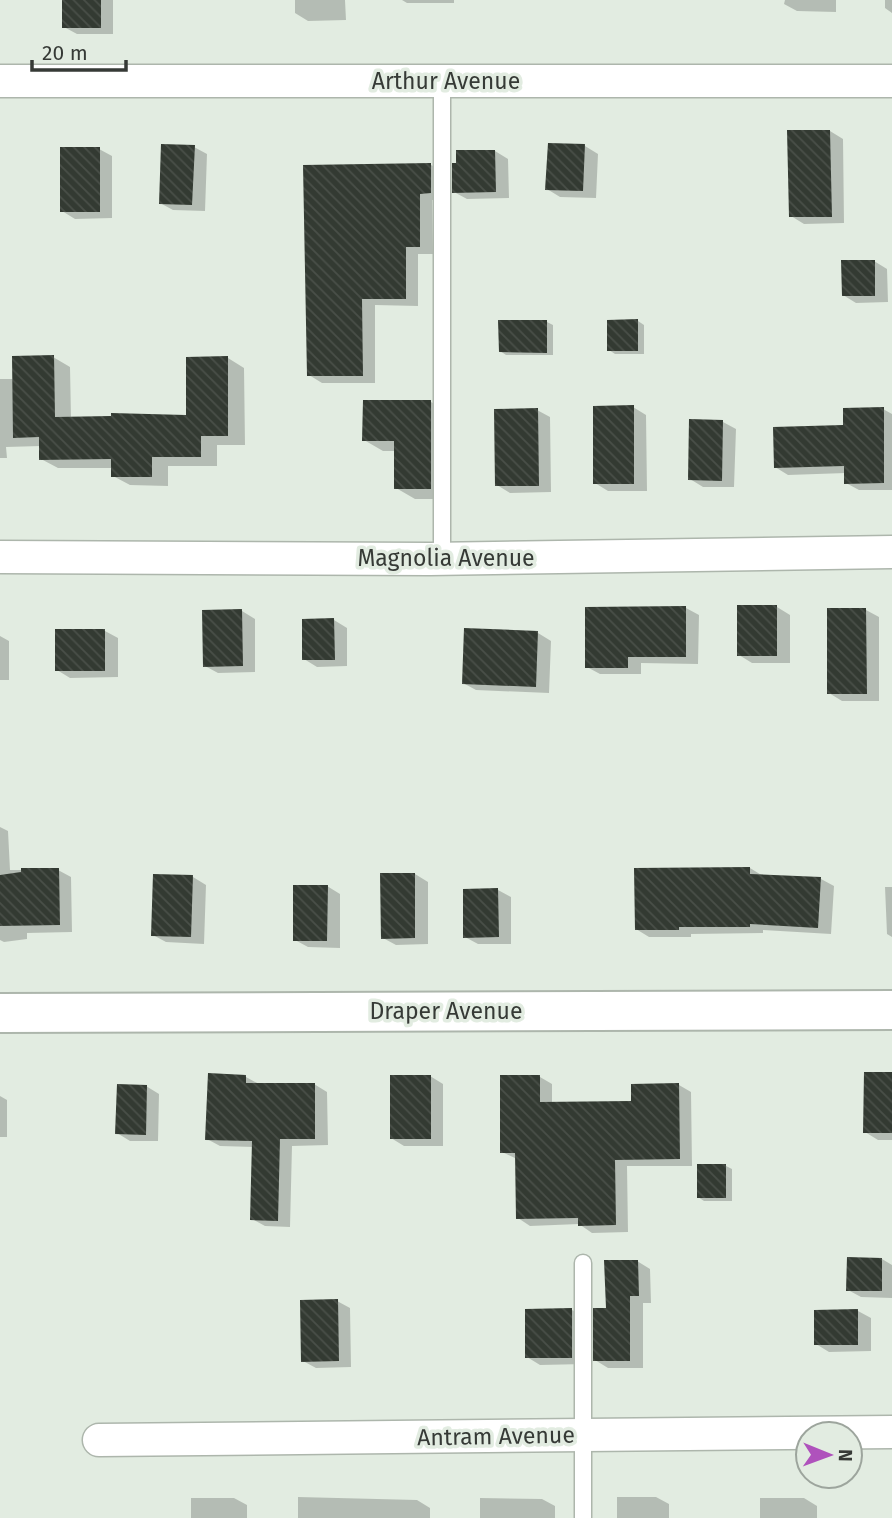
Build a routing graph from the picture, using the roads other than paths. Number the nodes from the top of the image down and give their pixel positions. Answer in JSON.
{"nodes":[{"id":1,"x":0,"y":81,"type":"edge"},
{"id":2,"x":442,"y":81,"type":"junction"},
{"id":3,"x":892,"y":81,"type":"edge"},
{"id":4,"x":892,"y":552,"type":"edge"},
{"id":5,"x":0,"y":556,"type":"edge"},
{"id":6,"x":442,"y":558,"type":"junction"},
{"id":7,"x":892,"y":1010,"type":"edge"},
{"id":8,"x":0,"y":1013,"type":"edge"},
{"id":9,"x":583,"y":1262,"type":"dead end"},
{"id":10,"x":892,"y":1432,"type":"edge"},
{"id":11,"x":584,"y":1435,"type":"junction"},
{"id":12,"x":99,"y":1440,"type":"dead end"},
{"id":13,"x":583,"y":1518,"type":"edge"}],
"edges":[{"from":1,"to":2,"type":"street","name":"Arthur Avenue"},
{"from":2,"to":3,"type":"street","name":"Arthur Avenue"},
{"from":2,"to":6,"type":"lane"},
{"from":4,"to":6,"type":"street","name":"Magnolia Avenue"},
{"from":5,"to":6,"type":"street","name":"Magnolia Avenue"},
{"from":7,"to":8,"type":"street","name":"Draper Avenue"},
{"from":9,"to":11,"type":"lane"},
{"from":10,"to":11,"type":"street","name":"Antram Avenue"},
{"from":11,"to":12,"type":"street","name":"Antram Avenue"},
{"from":11,"to":13,"type":"lane"}]}
